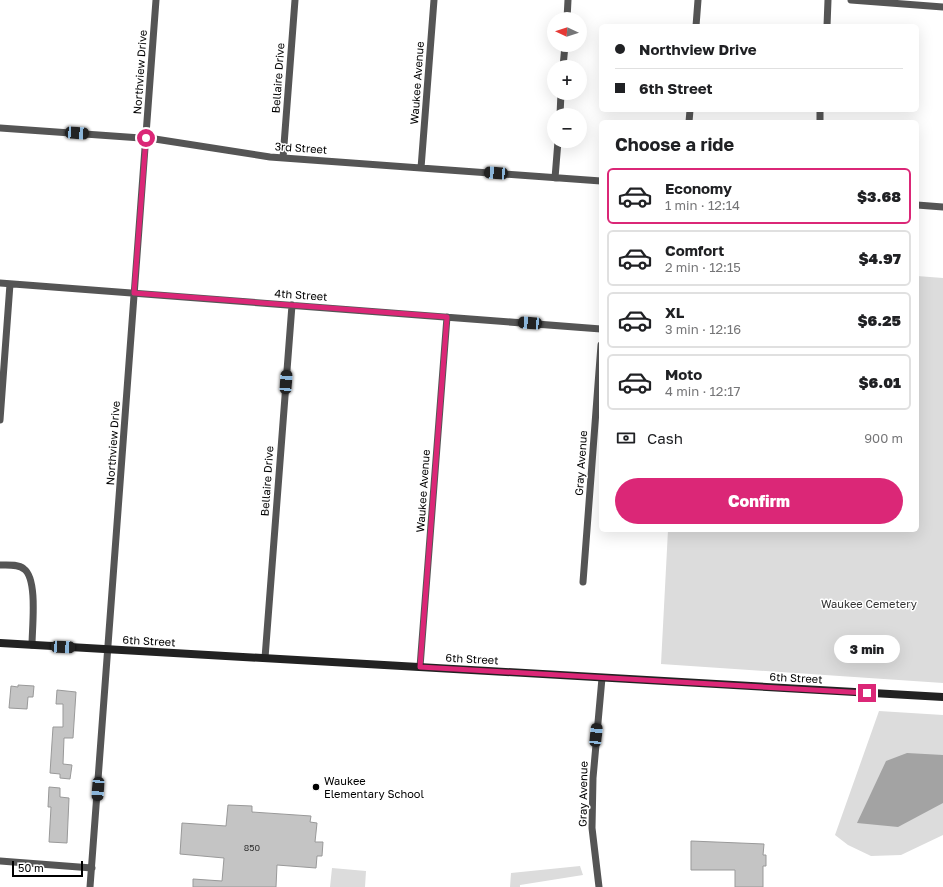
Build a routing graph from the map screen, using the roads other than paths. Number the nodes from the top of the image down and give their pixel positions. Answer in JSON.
{"nodes":[{"id":1,"x":156,"y":0,"type":"edge"},
{"id":2,"x":295,"y":0,"type":"edge"},
{"id":3,"x":434,"y":0,"type":"edge"},
{"id":4,"x":568,"y":0,"type":"edge"},
{"id":5,"x":698,"y":0,"type":"edge"},
{"id":6,"x":828,"y":0,"type":"edge"},
{"id":7,"x":851,"y":0,"type":"edge"},
{"id":8,"x":943,"y":7,"type":"edge"},
{"id":9,"x":567,"y":12,"type":"edge"},
{"id":10,"x":696,"y":24,"type":"edge"},
{"id":11,"x":827,"y":24,"type":"edge"},
{"id":12,"x":0,"y":128,"type":"edge"},
{"id":13,"x":146,"y":138,"type":"junction"},
{"id":14,"x":557,"y":148,"type":"edge"},
{"id":15,"x":283,"y":158,"type":"junction"},
{"id":16,"x":421,"y":168,"type":"junction"},
{"id":17,"x":555,"y":178,"type":"junction"},
{"id":18,"x":599,"y":181,"type":"edge"},
{"id":19,"x":919,"y":205,"type":"edge"},
{"id":20,"x":943,"y":207,"type":"edge"},
{"id":21,"x":0,"y":283,"type":"edge"},
{"id":22,"x":10,"y":284,"type":"junction"},
{"id":23,"x":134,"y":293,"type":"junction"},
{"id":24,"x":292,"y":305,"type":"junction"},
{"id":25,"x":447,"y":317,"type":"junction"},
{"id":26,"x":599,"y":329,"type":"edge"},
{"id":27,"x":599,"y":371,"type":"edge"},
{"id":28,"x":0,"y":420,"type":"edge"},
{"id":29,"x":0,"y":565,"type":"edge"},
{"id":30,"x":583,"y":582,"type":"dead end"},
{"id":31,"x":0,"y":643,"type":"edge"},
{"id":32,"x":32,"y":645,"type":"junction"},
{"id":33,"x":108,"y":649,"type":"junction"},
{"id":34,"x":265,"y":658,"type":"junction"},
{"id":35,"x":420,"y":667,"type":"junction"},
{"id":36,"x":602,"y":678,"type":"junction"},
{"id":37,"x":943,"y":698,"type":"edge"},
{"id":38,"x":0,"y":861,"type":"edge"},
{"id":39,"x":92,"y":868,"type":"junction"},
{"id":40,"x":90,"y":887,"type":"edge"},
{"id":41,"x":599,"y":887,"type":"edge"}],
"edges":[{"from":1,"to":13,"type":"street","name":"Northview Drive"},
{"from":2,"to":15,"type":"street","name":"Bellaire Drive"},
{"from":3,"to":16,"type":"street","name":"Waukee Avenue"},
{"from":4,"to":9,"type":"street"},
{"from":5,"to":10,"type":"street"},
{"from":6,"to":11,"type":"street"},
{"from":7,"to":8,"type":"street"},
{"from":12,"to":13,"type":"street","name":"3rd Street"},
{"from":13,"to":15,"type":"street","name":"3rd Street"},
{"from":13,"to":23,"type":"street","name":"Northview Drive"},
{"from":14,"to":17,"type":"street"},
{"from":15,"to":16,"type":"street","name":"3rd Street"},
{"from":16,"to":17,"type":"street","name":"3rd Street"},
{"from":17,"to":18,"type":"street","name":"3rd Street"},
{"from":19,"to":20,"type":"street"},
{"from":21,"to":22,"type":"street","name":"4th Street"},
{"from":22,"to":23,"type":"street","name":"4th Street"},
{"from":22,"to":28,"type":"street"},
{"from":23,"to":24,"type":"street","name":"4th Street"},
{"from":23,"to":33,"type":"street","name":"Northview Drive"},
{"from":24,"to":25,"type":"street","name":"4th Street"},
{"from":24,"to":34,"type":"street","name":"Bellaire Drive"},
{"from":25,"to":26,"type":"street","name":"4th Street"},
{"from":25,"to":35,"type":"street","name":"Waukee Avenue"},
{"from":27,"to":30,"type":"street","name":"Gray Avenue"},
{"from":29,"to":32,"type":"street"},
{"from":31,"to":32,"type":"main road","name":"6th Street"},
{"from":32,"to":33,"type":"main road","name":"6th Street"},
{"from":33,"to":34,"type":"main road","name":"6th Street"},
{"from":33,"to":39,"type":"street","name":"Northview Drive"},
{"from":34,"to":35,"type":"main road","name":"6th Street"},
{"from":35,"to":36,"type":"main road","name":"6th Street"},
{"from":36,"to":37,"type":"main road","name":"6th Street"},
{"from":36,"to":41,"type":"street","name":"Gray Avenue"},
{"from":38,"to":39,"type":"street"},
{"from":39,"to":40,"type":"street","name":"Northview Drive"}]}
